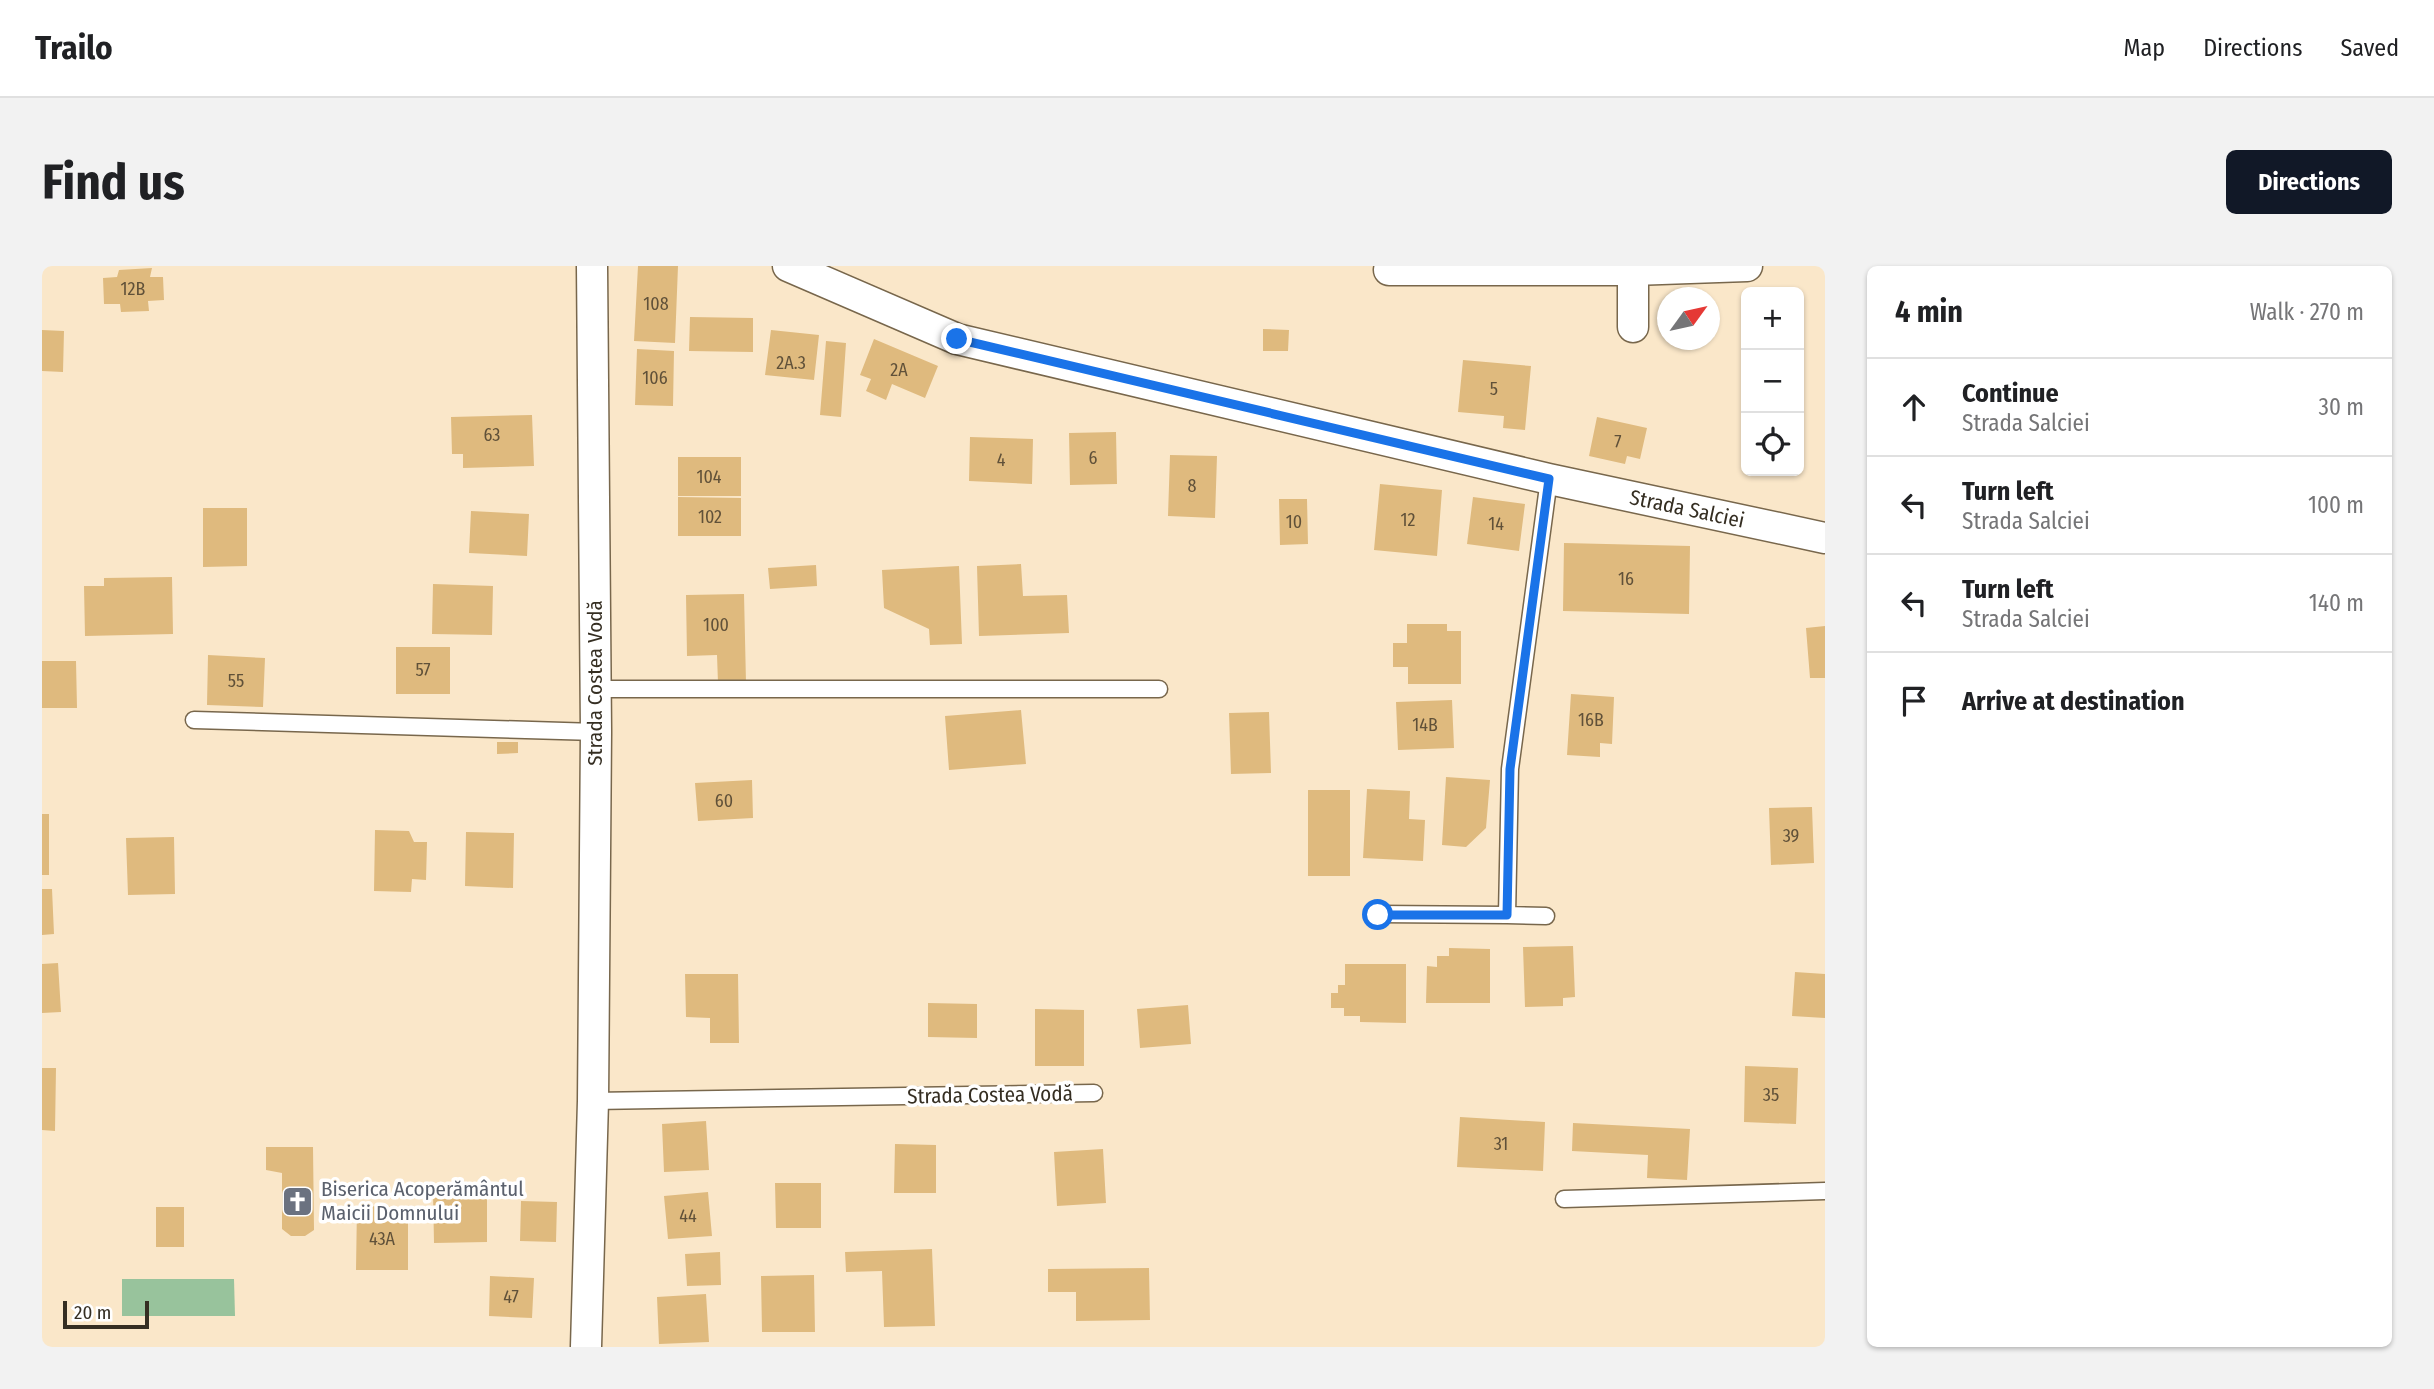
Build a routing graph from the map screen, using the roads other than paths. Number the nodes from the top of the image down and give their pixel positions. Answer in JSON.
{"nodes":[{"id":1,"x":592,"y":266,"type":"edge"},
{"id":2,"x":788,"y":266,"type":"edge"},
{"id":3,"x":1747,"y":266,"type":"edge"},
{"id":4,"x":1390,"y":270,"type":"dead end"},
{"id":5,"x":1633,"y":270,"type":"junction"},
{"id":6,"x":1633,"y":327,"type":"dead end"},
{"id":7,"x":1549,"y":479,"type":"junction"},
{"id":8,"x":1825,"y":538,"type":"edge"},
{"id":9,"x":1159,"y":688,"type":"dead end"},
{"id":10,"x":596,"y":689,"type":"junction"},
{"id":11,"x":194,"y":720,"type":"dead end"},
{"id":12,"x":596,"y":732,"type":"junction"},
{"id":13,"x":1378,"y":915,"type":"dead end"},
{"id":14,"x":1507,"y":915,"type":"junction"},
{"id":15,"x":1546,"y":916,"type":"dead end"},
{"id":16,"x":1094,"y":1093,"type":"dead end"},
{"id":17,"x":593,"y":1101,"type":"junction"},
{"id":18,"x":1825,"y":1191,"type":"edge"},
{"id":19,"x":1564,"y":1199,"type":"dead end"},
{"id":20,"x":586,"y":1347,"type":"edge"}],
"edges":[{"from":1,"to":10,"type":"street","name":"Strada Costea Vodă"},
{"from":2,"to":7,"type":"street","name":"Strada Salciei"},
{"from":3,"to":5,"type":"street"},
{"from":4,"to":5,"type":"street"},
{"from":5,"to":6,"type":"street"},
{"from":7,"to":8,"type":"street","name":"Strada Salciei"},
{"from":7,"to":14,"type":"lane"},
{"from":9,"to":10,"type":"lane"},
{"from":10,"to":12,"type":"street","name":"Strada Costea Vodă"},
{"from":11,"to":12,"type":"lane"},
{"from":12,"to":17,"type":"street","name":"Strada Costea Vodă"},
{"from":13,"to":14,"type":"lane"},
{"from":14,"to":15,"type":"lane"},
{"from":16,"to":17,"type":"lane","name":"Strada Costea Vodă"},
{"from":17,"to":20,"type":"street","name":"Strada Costea Vodă"},
{"from":18,"to":19,"type":"lane"}]}
